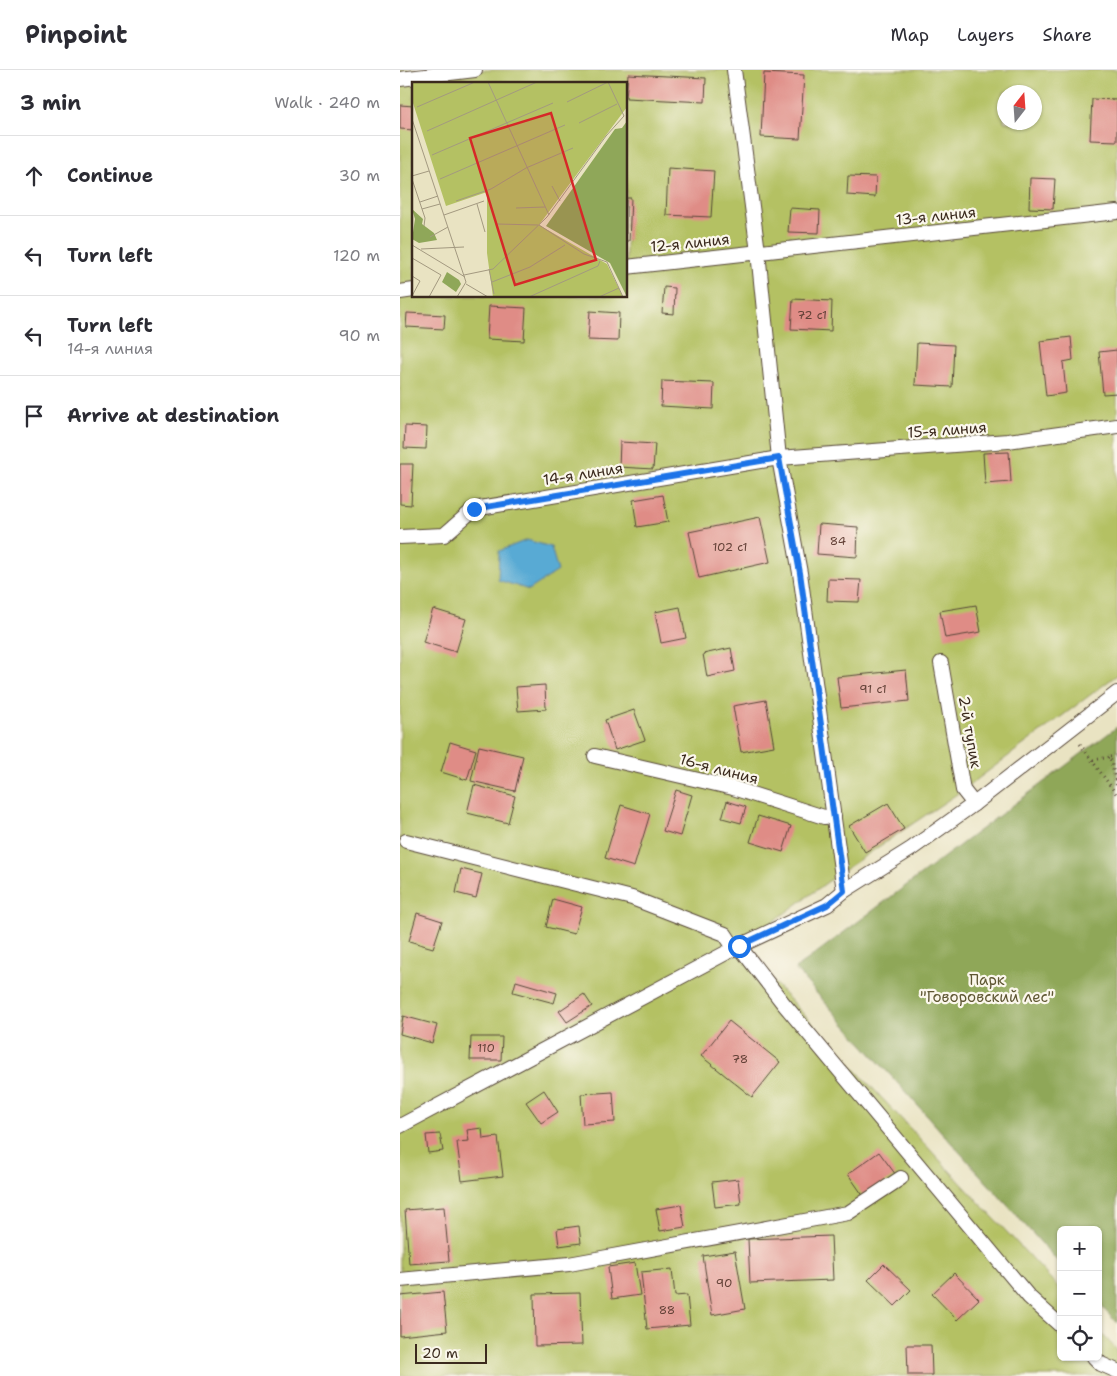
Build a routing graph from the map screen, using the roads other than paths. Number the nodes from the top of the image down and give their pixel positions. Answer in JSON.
{"nodes":[{"id":1,"x":475,"y":70,"type":"edge"},
{"id":2,"x":734,"y":70,"type":"edge"},
{"id":3,"x":400,"y":79,"type":"edge"},
{"id":4,"x":1117,"y":212,"type":"edge"},
{"id":5,"x":758,"y":252,"type":"junction"},
{"id":6,"x":628,"y":267,"type":"edge"},
{"id":7,"x":1117,"y":426,"type":"edge"},
{"id":8,"x":779,"y":458,"type":"junction"},
{"id":9,"x":400,"y":537,"type":"edge"},
{"id":10,"x":941,"y":663,"type":"dead end"},
{"id":11,"x":1117,"y":693,"type":"edge"},
{"id":12,"x":595,"y":756,"type":"dead end"},
{"id":13,"x":974,"y":804,"type":"junction"},
{"id":14,"x":834,"y":816,"type":"junction"},
{"id":15,"x":406,"y":841,"type":"dead end"},
{"id":16,"x":844,"y":891,"type":"junction"},
{"id":17,"x":737,"y":948,"type":"junction"},
{"id":18,"x":400,"y":1126,"type":"edge"},
{"id":19,"x":901,"y":1178,"type":"dead end"},
{"id":20,"x":400,"y":1280,"type":"edge"},
{"id":21,"x":1057,"y":1322,"type":"edge"},
{"id":22,"x":1099,"y":1361,"type":"edge"},
{"id":23,"x":1117,"y":1371,"type":"edge"}],
"edges":[{"from":1,"to":3,"type":"lane"},
{"from":2,"to":5,"type":"lane"},
{"from":4,"to":5,"type":"lane","name":"13-я линия"},
{"from":5,"to":6,"type":"lane","name":"12-я линия"},
{"from":5,"to":8,"type":"lane"},
{"from":7,"to":8,"type":"lane","name":"15-я линия"},
{"from":8,"to":9,"type":"lane","name":"14-я линия"},
{"from":8,"to":14,"type":"lane"},
{"from":10,"to":13,"type":"lane","name":"2-й тупик"},
{"from":11,"to":13,"type":"lane"},
{"from":12,"to":14,"type":"lane","name":"16-я линия"},
{"from":13,"to":16,"type":"lane"},
{"from":14,"to":16,"type":"lane"},
{"from":15,"to":17,"type":"lane"},
{"from":16,"to":17,"type":"lane"},
{"from":17,"to":18,"type":"lane"},
{"from":17,"to":21,"type":"lane"},
{"from":19,"to":20,"type":"lane"},
{"from":22,"to":23,"type":"lane"}]}
